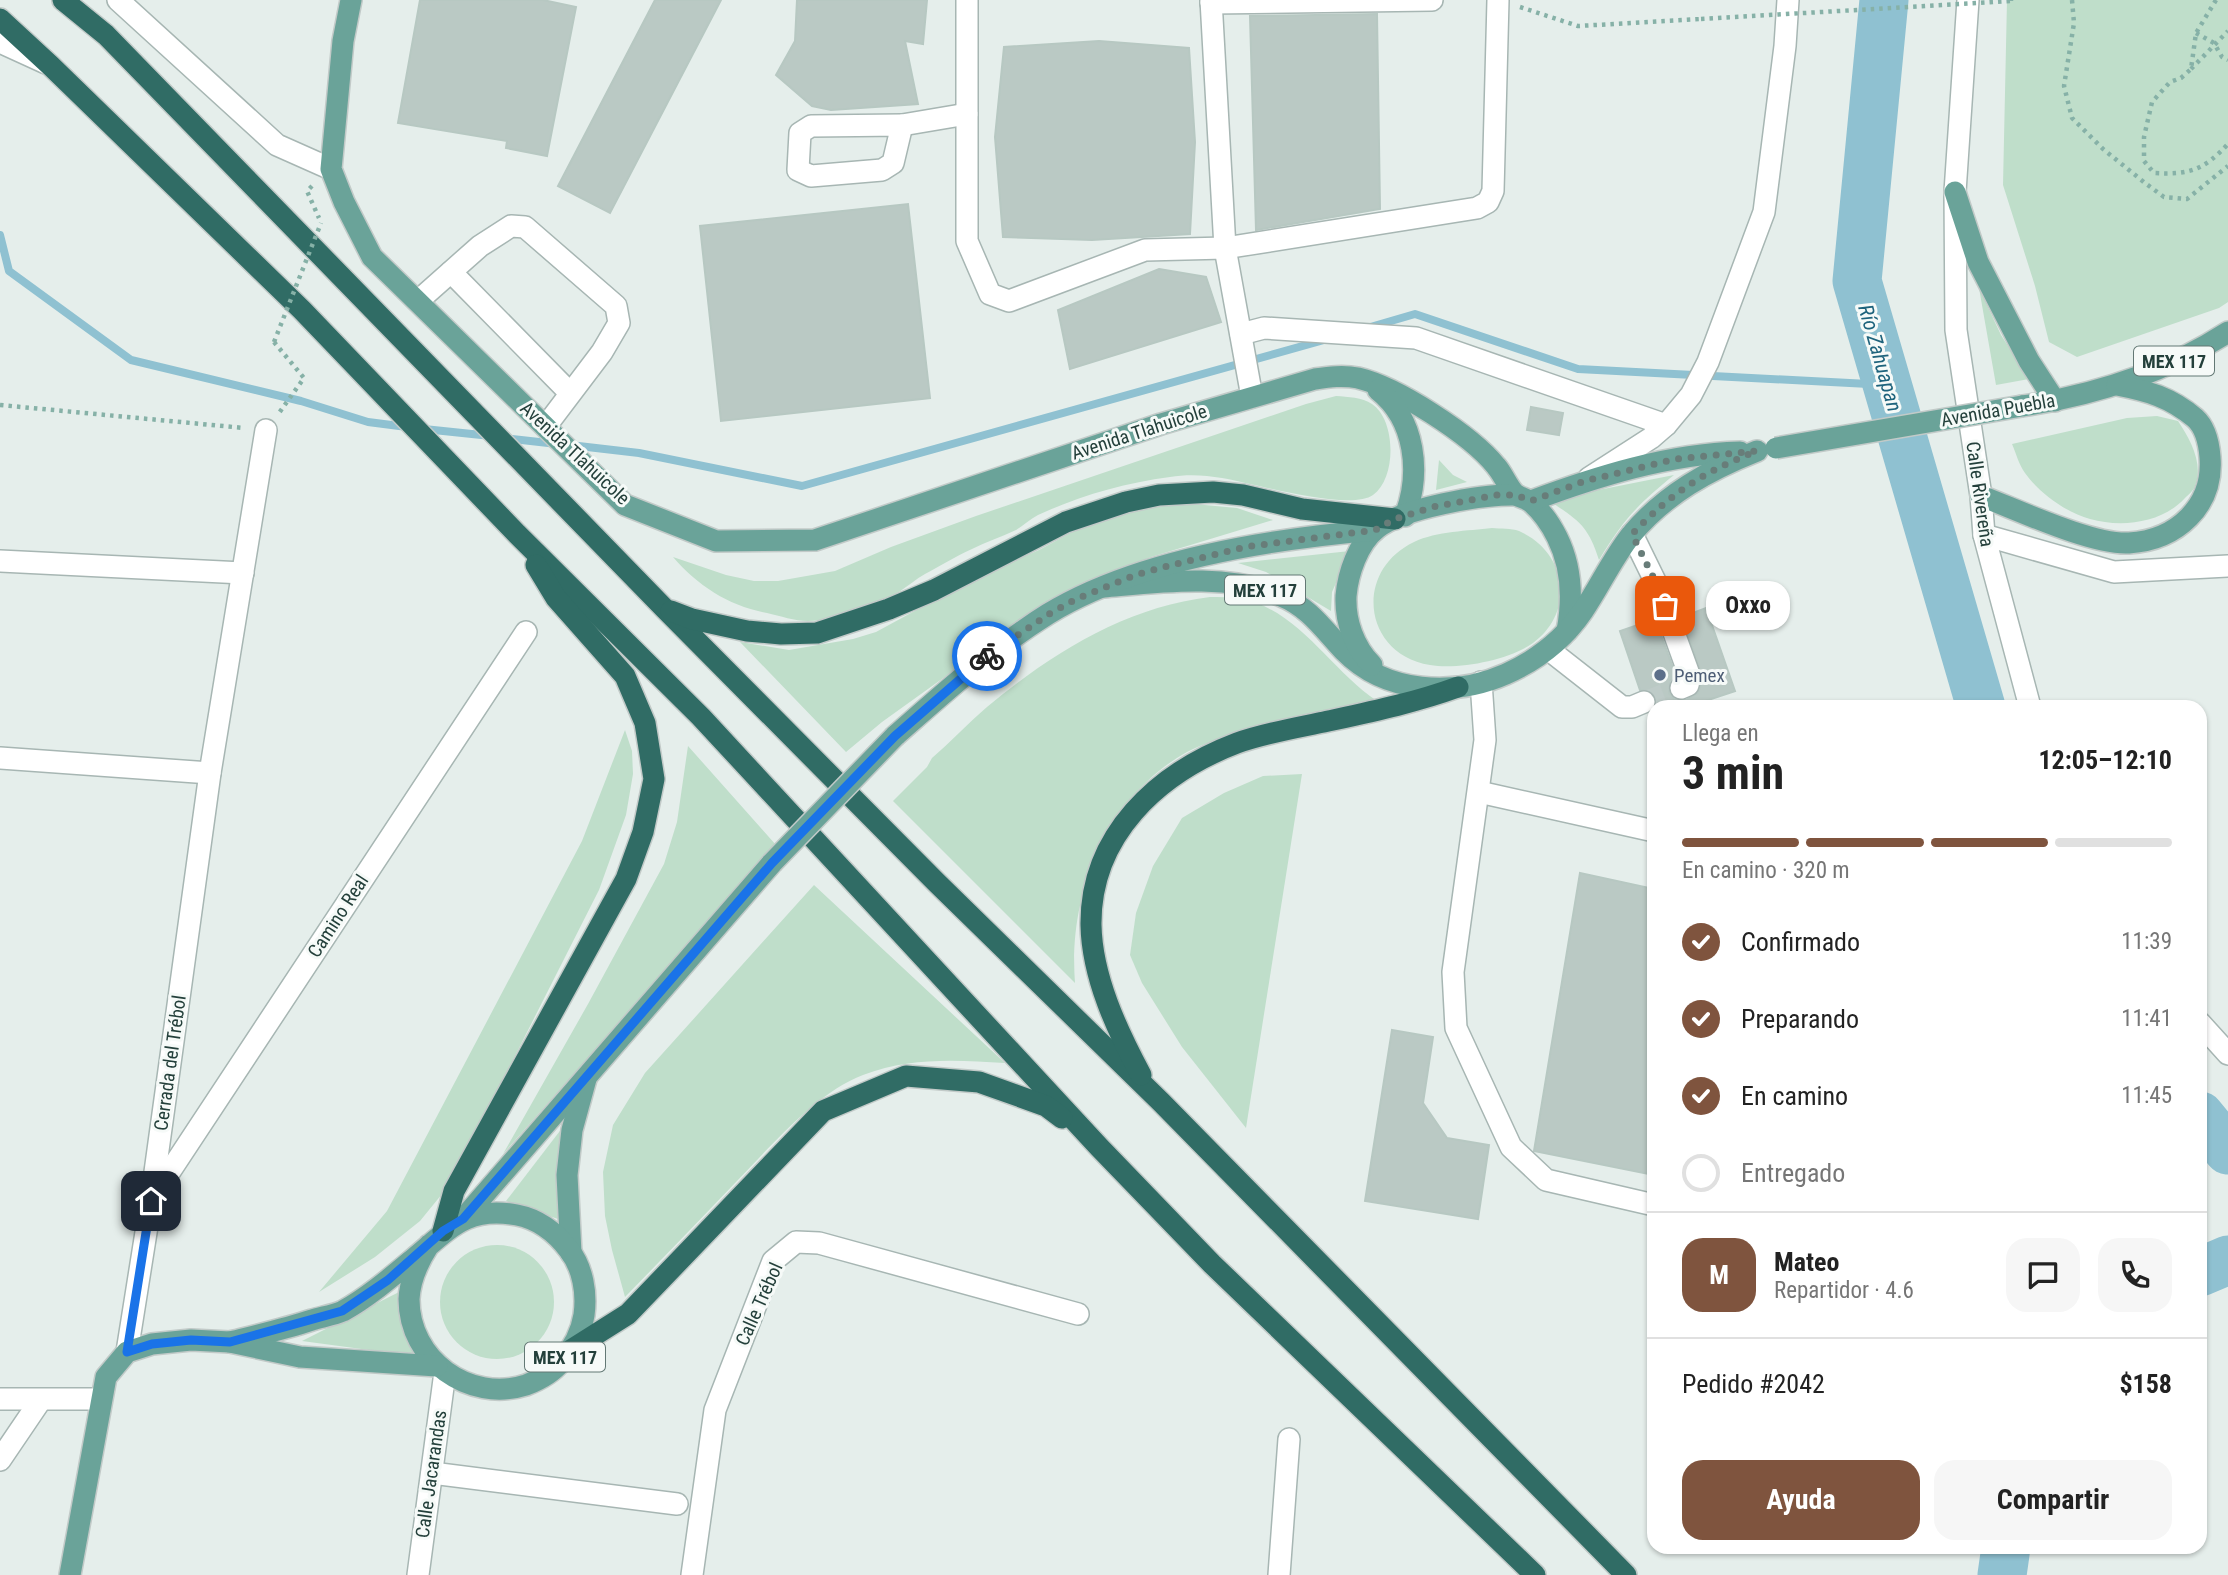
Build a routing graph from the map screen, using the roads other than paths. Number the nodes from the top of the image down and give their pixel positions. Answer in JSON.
{"nodes":[{"id":1,"x":63,"y":0,"type":"edge"},
{"id":2,"x":118,"y":0,"type":"edge"},
{"id":3,"x":351,"y":0,"type":"edge"},
{"id":4,"x":967,"y":0,"type":"edge"},
{"id":5,"x":1432,"y":0,"type":"edge"},
{"id":6,"x":1788,"y":0,"type":"edge"},
{"id":7,"x":1968,"y":0,"type":"edge"},
{"id":8,"x":1211,"y":1,"type":"edge"},
{"id":9,"x":1506,"y":2,"type":"edge"},
{"id":10,"x":0,"y":19,"type":"edge"},
{"id":11,"x":0,"y":42,"type":"edge"},
{"id":12,"x":51,"y":65,"type":"junction"},
{"id":13,"x":967,"y":114,"type":"junction"},
{"id":14,"x":902,"y":125,"type":"junction"},
{"id":15,"x":331,"y":169,"type":"junction"},
{"id":16,"x":1955,"y":192,"type":"junction"},
{"id":17,"x":1225,"y":248,"type":"junction"},
{"id":18,"x":450,"y":272,"type":"junction"},
{"id":19,"x":418,"y":302,"type":"junction"},
{"id":20,"x":2228,"y":332,"type":"edge"},
{"id":21,"x":1241,"y":334,"type":"junction"},
{"id":22,"x":1365,"y":380,"type":"junction"},
{"id":23,"x":2117,"y":385,"type":"junction"},
{"id":24,"x":570,"y":393,"type":"junction"},
{"id":25,"x":1252,"y":397,"type":"junction"},
{"id":26,"x":2055,"y":401,"type":"junction"},
{"id":27,"x":1666,"y":425,"type":"junction"},
{"id":28,"x":546,"y":426,"type":"junction"},
{"id":29,"x":266,"y":430,"type":"road end"},
{"id":30,"x":1767,"y":450,"type":"junction"},
{"id":31,"x":1585,"y":481,"type":"junction"},
{"id":32,"x":1981,"y":496,"type":"junction"},
{"id":33,"x":1523,"y":498,"type":"junction"},
{"id":34,"x":1400,"y":517,"type":"junction"},
{"id":35,"x":1375,"y":530,"type":"junction"},
{"id":36,"x":517,"y":534,"type":"junction"},
{"id":37,"x":1632,"y":534,"type":"junction"},
{"id":38,"x":1984,"y":535,"type":"junction"},
{"id":39,"x":0,"y":561,"type":"edge"},
{"id":40,"x":2228,"y":566,"type":"edge"},
{"id":41,"x":243,"y":573,"type":"junction"},
{"id":42,"x":1104,"y":587,"type":"junction"},
{"id":43,"x":665,"y":609,"type":"junction"},
{"id":44,"x":1567,"y":631,"type":"junction"},
{"id":45,"x":526,"y":632,"type":"dead end"},
{"id":46,"x":1548,"y":649,"type":"junction"},
{"id":47,"x":1481,"y":682,"type":"junction"},
{"id":48,"x":1396,"y":683,"type":"junction"},
{"id":49,"x":1458,"y":687,"type":"junction"},
{"id":50,"x":1681,"y":688,"type":"dead end"},
{"id":51,"x":2028,"y":700,"type":"edge"},
{"id":52,"x":1644,"y":702,"type":"tunnel mouth"},
{"id":53,"x":0,"y":758,"type":"edge"},
{"id":54,"x":210,"y":773,"type":"junction"},
{"id":55,"x":1479,"y":792,"type":"junction"},
{"id":56,"x":1647,"y":829,"type":"edge"},
{"id":57,"x":2207,"y":1031,"type":"edge"},
{"id":58,"x":2228,"y":1054,"type":"edge"},
{"id":59,"x":588,"y":1073,"type":"junction"},
{"id":60,"x":1161,"y":1102,"type":"junction"},
{"id":61,"x":1099,"y":1147,"type":"junction"},
{"id":62,"x":151,"y":1201,"type":"junction"},
{"id":63,"x":1647,"y":1203,"type":"edge"},
{"id":64,"x":463,"y":1219,"type":"junction"},
{"id":65,"x":436,"y":1238,"type":"junction"},
{"id":66,"x":571,"y":1252,"type":"junction"},
{"id":67,"x":1077,"y":1314,"type":"dead end"},
{"id":68,"x":230,"y":1342,"type":"junction"},
{"id":69,"x":571,"y":1350,"type":"junction"},
{"id":70,"x":127,"y":1352,"type":"junction"},
{"id":71,"x":441,"y":1369,"type":"junction"},
{"id":72,"x":0,"y":1399,"type":"edge"},
{"id":73,"x":101,"y":1399,"type":"junction"},
{"id":74,"x":40,"y":1401,"type":"junction"},
{"id":75,"x":1289,"y":1439,"type":"dead end"},
{"id":76,"x":0,"y":1460,"type":"edge"},
{"id":77,"x":432,"y":1473,"type":"junction"},
{"id":78,"x":677,"y":1504,"type":"dead end"},
{"id":79,"x":70,"y":1575,"type":"edge"},
{"id":80,"x":418,"y":1575,"type":"edge"},
{"id":81,"x":692,"y":1575,"type":"edge"},
{"id":82,"x":1279,"y":1575,"type":"edge"},
{"id":83,"x":1535,"y":1575,"type":"edge"},
{"id":84,"x":1626,"y":1575,"type":"edge"}],
"edges":[{"from":1,"to":43,"type":"highway"},
{"from":2,"to":15,"type":"street"},
{"from":3,"to":15,"type":"main road","name":"Avenida Tlahuicole"},
{"from":4,"to":13,"type":"street"},
{"from":5,"to":8,"type":"street"},
{"from":6,"to":27,"type":"street"},
{"from":7,"to":16,"type":"street","name":"Calle Rivereña"},
{"from":8,"to":17,"type":"street"},
{"from":9,"to":17,"type":"street"},
{"from":10,"to":12,"type":"highway"},
{"from":11,"to":12,"type":"street"},
{"from":12,"to":36,"type":"highway"},
{"from":13,"to":14,"type":"street"},
{"from":13,"to":17,"type":"street"},
{"from":14,"to":14,"type":"street"},
{"from":15,"to":19,"type":"main road","name":"Avenida Tlahuicole"},
{"from":16,"to":26,"type":"main road"},
{"from":16,"to":32,"type":"street","name":"Calle Rivereña"},
{"from":17,"to":21,"type":"street"},
{"from":18,"to":19,"type":"street"},
{"from":18,"to":24,"type":"street"},
{"from":18,"to":24,"type":"street"},
{"from":19,"to":28,"type":"main road","name":"Avenida Tlahuicole"},
{"from":20,"to":23,"type":"main road","name":"Avenida Puebla","number":"MEX 117"},
{"from":21,"to":25,"type":"street"},
{"from":21,"to":27,"type":"street"},
{"from":22,"to":25,"type":"main road","name":"Avenida Tlahuicole"},
{"from":22,"to":33,"type":"main road"},
{"from":22,"to":34,"type":"main road"},
{"from":23,"to":26,"type":"main road","name":"Avenida Puebla","number":"MEX 117"},
{"from":23,"to":32,"type":"main road"},
{"from":24,"to":28,"type":"street"},
{"from":25,"to":28,"type":"main road","name":"Avenida Tlahuicole"},
{"from":26,"to":30,"type":"main road","name":"Avenida Puebla","number":"MEX 117","bridge":true},
{"from":27,"to":31,"type":"street"},
{"from":29,"to":41,"type":"street","name":"Cerrada del Trébol"},
{"from":30,"to":31,"type":"main road","number":"MEX 117"},
{"from":30,"to":37,"type":"main road","number":"MEX 117"},
{"from":31,"to":33,"type":"main road","number":"MEX 117"},
{"from":32,"to":38,"type":"street","name":"Calle Rivereña"},
{"from":33,"to":34,"type":"main road","number":"MEX 117"},
{"from":33,"to":44,"type":"main road"},
{"from":34,"to":35,"type":"main road","number":"MEX 117"},
{"from":34,"to":43,"type":"highway"},
{"from":35,"to":42,"type":"main road","number":"MEX 117"},
{"from":35,"to":48,"type":"main road","number":"MEX 117"},
{"from":36,"to":61,"type":"highway"},
{"from":36,"to":65,"type":"highway"},
{"from":37,"to":44,"type":"main road","number":"MEX 117"},
{"from":37,"to":50,"type":"street"},
{"from":38,"to":40,"type":"street"},
{"from":38,"to":51,"type":"street","name":"Calle Rivereña"},
{"from":39,"to":41,"type":"street"},
{"from":41,"to":54,"type":"street","name":"Cerrada del Trébol"},
{"from":42,"to":48,"type":"main road","number":"MEX 117"},
{"from":42,"to":59,"type":"main road","number":"MEX 117","bridge":true},
{"from":43,"to":60,"type":"highway"},
{"from":44,"to":46,"type":"main road","number":"MEX 117"},
{"from":45,"to":62,"type":"street","name":"Camino Real"},
{"from":46,"to":47,"type":"main road","number":"MEX 117"},
{"from":46,"to":52,"type":"street"},
{"from":47,"to":49,"type":"main road","number":"MEX 117"},
{"from":47,"to":55,"type":"street"},
{"from":48,"to":49,"type":"main road","number":"MEX 117"},
{"from":49,"to":60,"type":"highway"},
{"from":53,"to":54,"type":"street"},
{"from":54,"to":62,"type":"street","name":"Cerrada del Trébol"},
{"from":55,"to":56,"type":"street"},
{"from":55,"to":63,"type":"street"},
{"from":57,"to":58,"type":"street"},
{"from":59,"to":64,"type":"main road","number":"MEX 117"},
{"from":59,"to":66,"type":"main road","number":"MEX 117"},
{"from":60,"to":84,"type":"highway"},
{"from":61,"to":69,"type":"highway"},
{"from":61,"to":83,"type":"highway"},
{"from":62,"to":70,"type":"street","name":"Cerrada del Trébol"},
{"from":64,"to":65,"type":"main road","number":"MEX 117"},
{"from":64,"to":66,"type":"main road","number":"MEX 117"},
{"from":65,"to":68,"type":"main road","number":"MEX 117"},
{"from":65,"to":71,"type":"main road"},
{"from":66,"to":69,"type":"main road","number":"MEX 117"},
{"from":67,"to":81,"type":"street","name":"Calle Trébol"},
{"from":68,"to":70,"type":"main road","number":"MEX 117"},
{"from":68,"to":71,"type":"main road","number":"MEX 117"},
{"from":69,"to":71,"type":"main road","number":"MEX 117"},
{"from":70,"to":73,"type":"main road"},
{"from":71,"to":77,"type":"street","name":"Calle Jacarandas"},
{"from":72,"to":74,"type":"street"},
{"from":73,"to":74,"type":"street"},
{"from":73,"to":79,"type":"main road"},
{"from":74,"to":76,"type":"street"},
{"from":75,"to":82,"type":"street"},
{"from":77,"to":78,"type":"street"},
{"from":77,"to":80,"type":"street","name":"Calle Jacarandas"}]}
